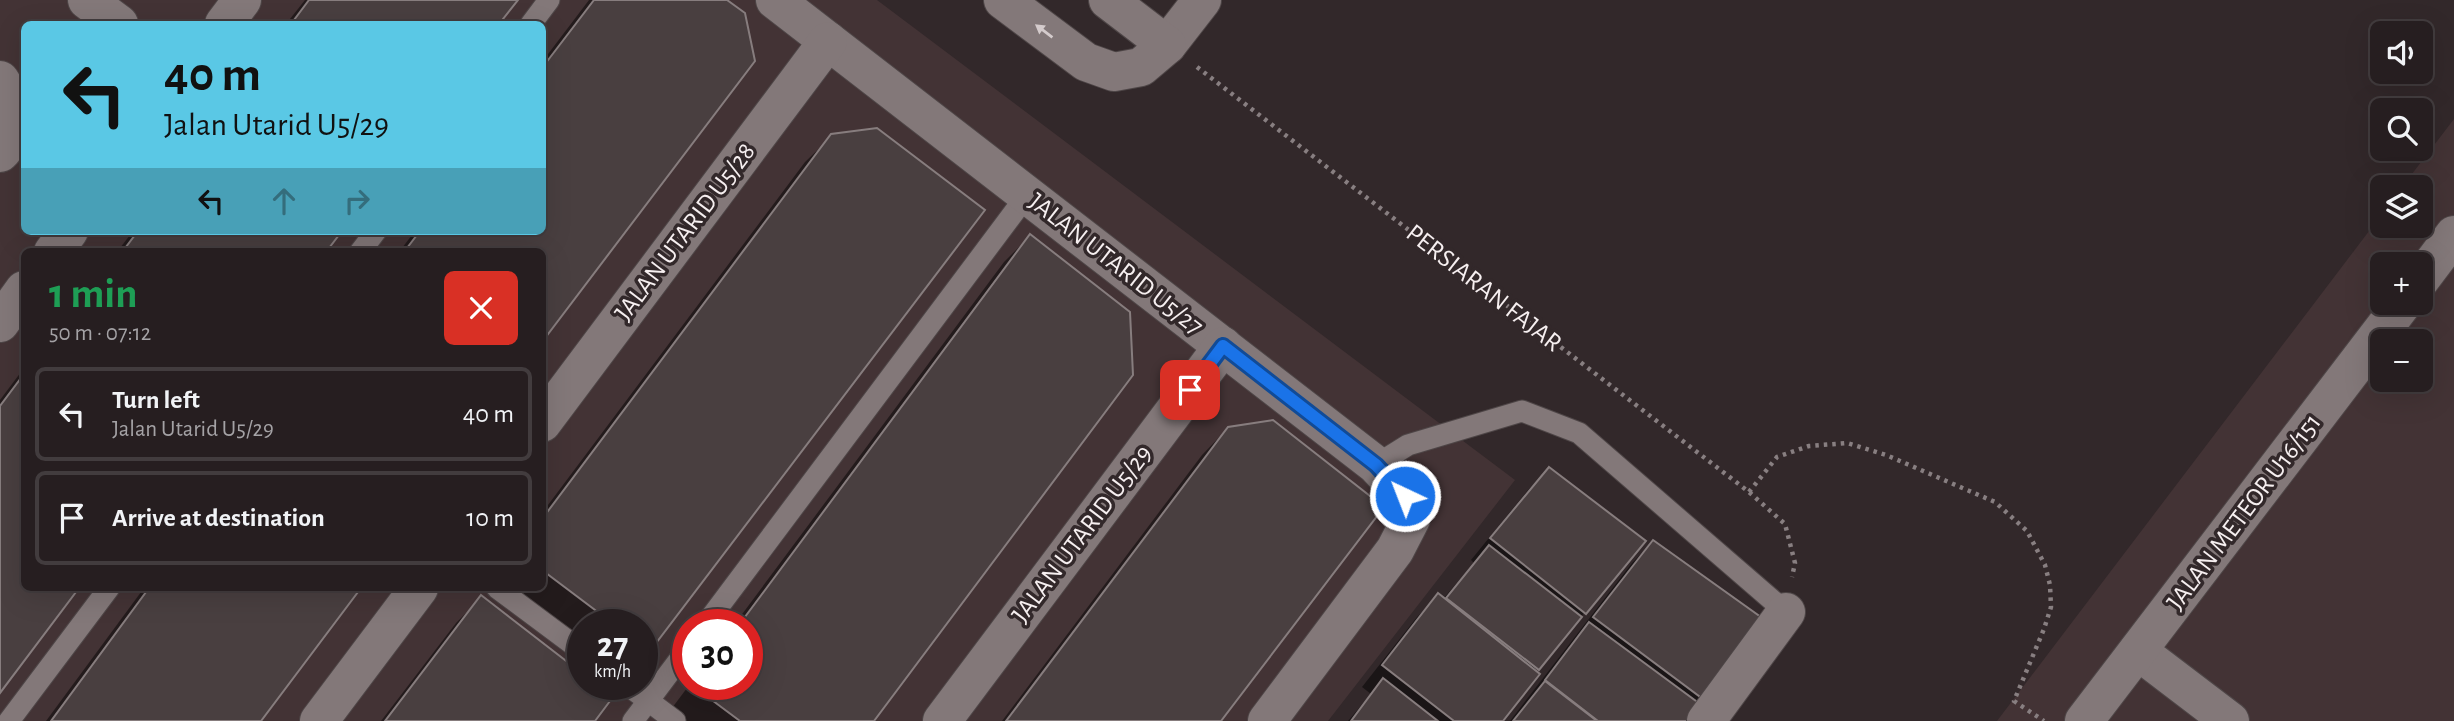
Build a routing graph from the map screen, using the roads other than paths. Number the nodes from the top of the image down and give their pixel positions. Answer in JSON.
{"nodes":[{"id":1,"x":87,"y":0,"type":"edge"},
{"id":2,"x":242,"y":0,"type":"edge"},
{"id":3,"x":549,"y":0,"type":"edge"},
{"id":4,"x":775,"y":0,"type":"edge"},
{"id":5,"x":1003,"y":0,"type":"edge"},
{"id":6,"x":1108,"y":0,"type":"edge"},
{"id":7,"x":1202,"y":0,"type":"edge"},
{"id":8,"x":115,"y":21,"type":"edge"},
{"id":9,"x":226,"y":21,"type":"edge"},
{"id":10,"x":533,"y":21,"type":"edge"},
{"id":11,"x":828,"y":41,"type":"junction"},
{"id":12,"x":1167,"y":45,"type":"junction"},
{"id":13,"x":0,"y":80,"type":"edge"},
{"id":14,"x":1,"y":151,"type":"edge"},
{"id":15,"x":1027,"y":195,"type":"junction"},
{"id":16,"x":2454,"y":235,"type":"edge"},
{"id":17,"x":2433,"y":263,"type":"edge"},
{"id":18,"x":21,"y":294,"type":"edge"},
{"id":19,"x":2394,"y":315,"type":"edge"},
{"id":20,"x":0,"y":323,"type":"edge"},
{"id":21,"x":1223,"y":346,"type":"junction"},
{"id":22,"x":546,"y":418,"type":"edge"},
{"id":23,"x":1376,"y":465,"type":"junction"},
{"id":24,"x":107,"y":591,"type":"edge"},
{"id":25,"x":417,"y":591,"type":"edge"},
{"id":26,"x":501,"y":591,"type":"edge"},
{"id":27,"x":717,"y":609,"type":"edge"},
{"id":28,"x":1786,"y":612,"type":"joint"},
{"id":29,"x":567,"y":640,"type":"edge"},
{"id":30,"x":2138,"y":651,"type":"junction"},
{"id":31,"x":672,"y":669,"type":"edge"},
{"id":32,"x":648,"y":701,"type":"junction"},
{"id":33,"x":9,"y":721,"type":"edge"},
{"id":34,"x":319,"y":721,"type":"edge"},
{"id":35,"x":633,"y":721,"type":"edge"},
{"id":36,"x":675,"y":721,"type":"edge"},
{"id":37,"x":942,"y":721,"type":"edge"},
{"id":38,"x":1267,"y":721,"type":"edge"},
{"id":39,"x":1706,"y":721,"type":"edge"},
{"id":40,"x":2084,"y":721,"type":"edge"},
{"id":41,"x":2230,"y":721,"type":"edge"}],
"edges":[{"from":1,"to":8,"type":"street"},
{"from":2,"to":9,"type":"street"},
{"from":3,"to":10,"type":"lane"},
{"from":4,"to":11,"type":"street","name":"JALAN UTARID U5/27"},
{"from":12,"to":5,"type":"street","one_way":true},
{"from":6,"to":12,"type":"street"},
{"from":7,"to":12,"type":"street"},
{"from":11,"to":15,"type":"street","name":"JALAN UTARID U5/27"},
{"from":11,"to":22,"type":"street","name":"JALAN UTARID U5/28"},
{"from":13,"to":14,"type":"street"},
{"from":15,"to":21,"type":"street","name":"JALAN UTARID U5/27"},
{"from":15,"to":27,"type":"lane"},
{"from":16,"to":17,"type":"street"},
{"from":18,"to":20,"type":"street"},
{"from":19,"to":30,"type":"street","name":"JALAN METEOR U16/151"},
{"from":21,"to":23,"type":"street","name":"JALAN UTARID U5/27"},
{"from":21,"to":37,"type":"street","name":"JALAN UTARID U5/29"},
{"from":23,"to":28,"type":"lane"},
{"from":23,"to":38,"type":"street","name":"JALAN UTARID U5/27"},
{"from":24,"to":33,"type":"lane"},
{"from":25,"to":34,"type":"street"},
{"from":26,"to":29,"type":"lane"},
{"from":28,"to":39,"type":"street"},
{"from":30,"to":40,"type":"street","name":"JALAN METEOR U16/151"},
{"from":30,"to":41,"type":"street"},
{"from":31,"to":32,"type":"lane"},
{"from":32,"to":35,"type":"lane"},
{"from":32,"to":36,"type":"lane"}]}
